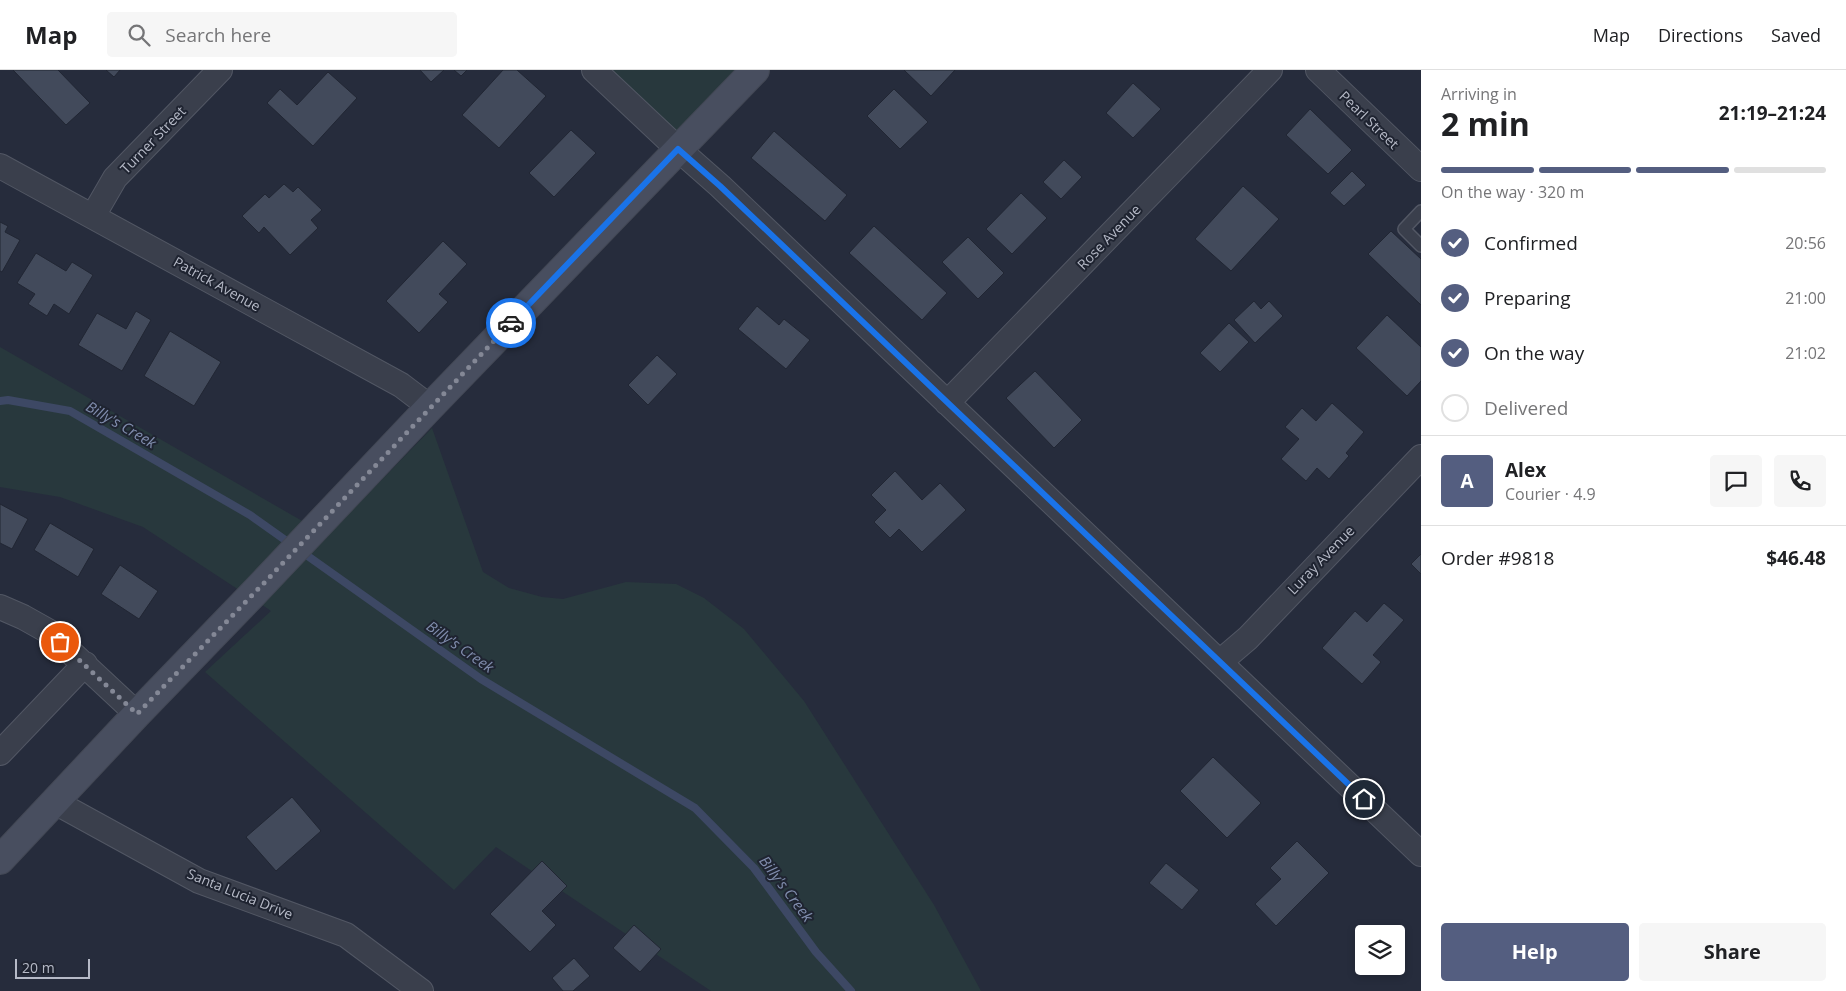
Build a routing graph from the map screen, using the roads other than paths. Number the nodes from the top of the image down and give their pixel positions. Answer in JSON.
{"nodes":[{"id":1,"x":220,"y":70,"type":"edge"},
{"id":2,"x":594,"y":70,"type":"edge"},
{"id":3,"x":754,"y":70,"type":"edge"},
{"id":4,"x":1270,"y":70,"type":"edge"},
{"id":5,"x":1318,"y":70,"type":"edge"},
{"id":6,"x":678,"y":149,"type":"junction"},
{"id":7,"x":0,"y":166,"type":"edge"},
{"id":8,"x":1421,"y":169,"type":"edge"},
{"id":9,"x":1421,"y":211,"type":"edge"},
{"id":10,"x":93,"y":216,"type":"junction"},
{"id":11,"x":1421,"y":246,"type":"edge"},
{"id":12,"x":947,"y":403,"type":"junction"},
{"id":13,"x":430,"y":406,"type":"junction"},
{"id":14,"x":1421,"y":457,"type":"edge"},
{"id":15,"x":0,"y":607,"type":"edge"},
{"id":16,"x":1220,"y":661,"type":"junction"},
{"id":17,"x":85,"y":664,"type":"junction"},
{"id":18,"x":137,"y":714,"type":"junction"},
{"id":19,"x":0,"y":754,"type":"edge"},
{"id":20,"x":55,"y":802,"type":"junction"},
{"id":21,"x":1421,"y":854,"type":"edge"},
{"id":22,"x":0,"y":860,"type":"edge"},
{"id":23,"x":421,"y":991,"type":"edge"}],
"edges":[{"from":1,"to":10,"type":"street","name":"Turner Street"},
{"from":2,"to":6,"type":"street"},
{"from":3,"to":6,"type":"street"},
{"from":4,"to":12,"type":"street","name":"Rose Avenue"},
{"from":5,"to":8,"type":"street","name":"Pearl Street"},
{"from":6,"to":12,"type":"street"},
{"from":6,"to":13,"type":"street"},
{"from":7,"to":10,"type":"street","name":"Patrick Avenue"},
{"from":9,"to":11,"type":"lane"},
{"from":10,"to":13,"type":"street","name":"Patrick Avenue"},
{"from":12,"to":16,"type":"street"},
{"from":13,"to":18,"type":"street"},
{"from":14,"to":16,"type":"street","name":"Luray Avenue"},
{"from":15,"to":17,"type":"street"},
{"from":16,"to":21,"type":"street"},
{"from":17,"to":18,"type":"street"},
{"from":17,"to":19,"type":"street"},
{"from":18,"to":20,"type":"street"},
{"from":20,"to":22,"type":"street"},
{"from":20,"to":23,"type":"street","name":"Santa Lucia Drive"}]}
